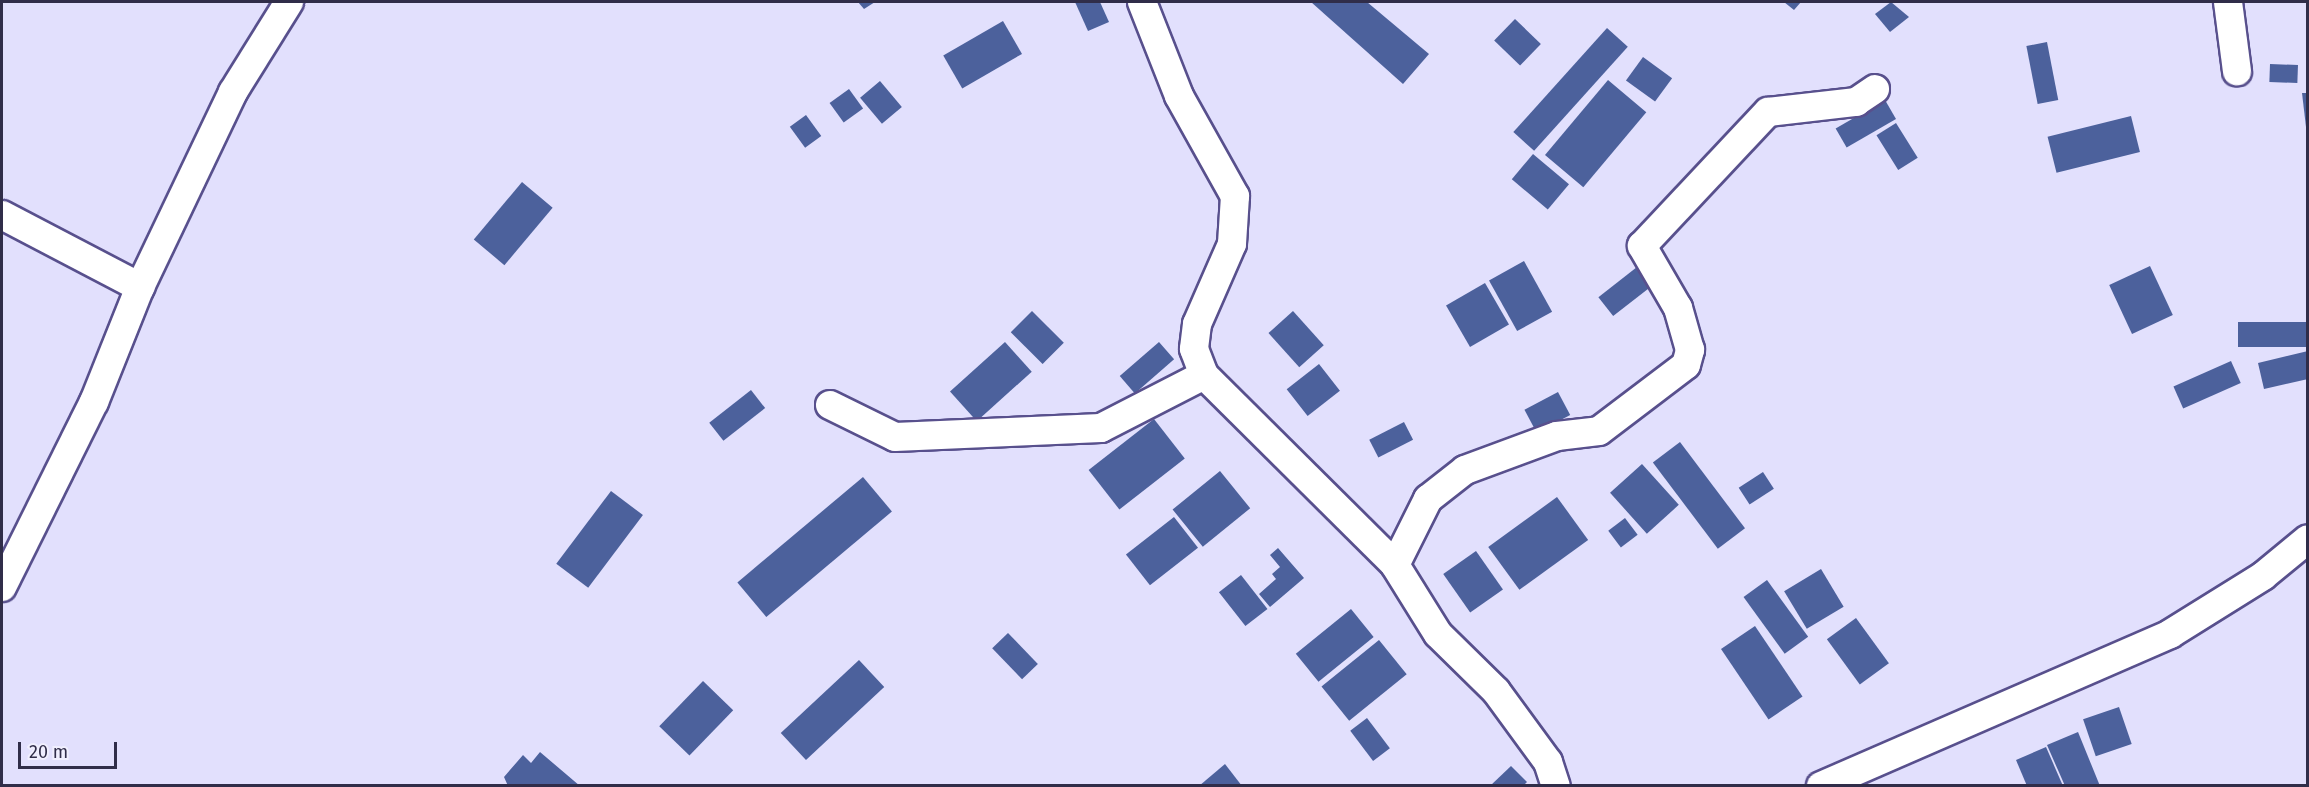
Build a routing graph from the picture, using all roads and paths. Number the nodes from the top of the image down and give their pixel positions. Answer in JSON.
{"nodes":[{"id":1,"x":289,"y":2,"type":"edge"},
{"id":2,"x":1142,"y":2,"type":"edge"},
{"id":3,"x":2228,"y":2,"type":"edge"},
{"id":4,"x":2237,"y":71,"type":"dead end"},
{"id":5,"x":1875,"y":89,"type":"dead end"},
{"id":6,"x":2,"y":215,"type":"edge"},
{"id":7,"x":140,"y":287,"type":"junction"},
{"id":8,"x":1204,"y":375,"type":"junction"},
{"id":9,"x":830,"y":405,"type":"dead end"},
{"id":10,"x":2307,"y":539,"type":"edge"},
{"id":11,"x":1395,"y":565,"type":"junction"},
{"id":12,"x":2,"y":587,"type":"edge"},
{"id":13,"x":1556,"y":786,"type":"edge"},
{"id":14,"x":1821,"y":786,"type":"edge"}],
"edges":[{"from":1,"to":7,"type":"street"},
{"from":2,"to":8,"type":"street"},
{"from":3,"to":4,"type":"street"},
{"from":5,"to":11,"type":"street"},
{"from":6,"to":7,"type":"street"},
{"from":7,"to":12,"type":"street"},
{"from":8,"to":9,"type":"street"},
{"from":8,"to":11,"type":"street"},
{"from":10,"to":14,"type":"street"},
{"from":11,"to":13,"type":"street"}]}
